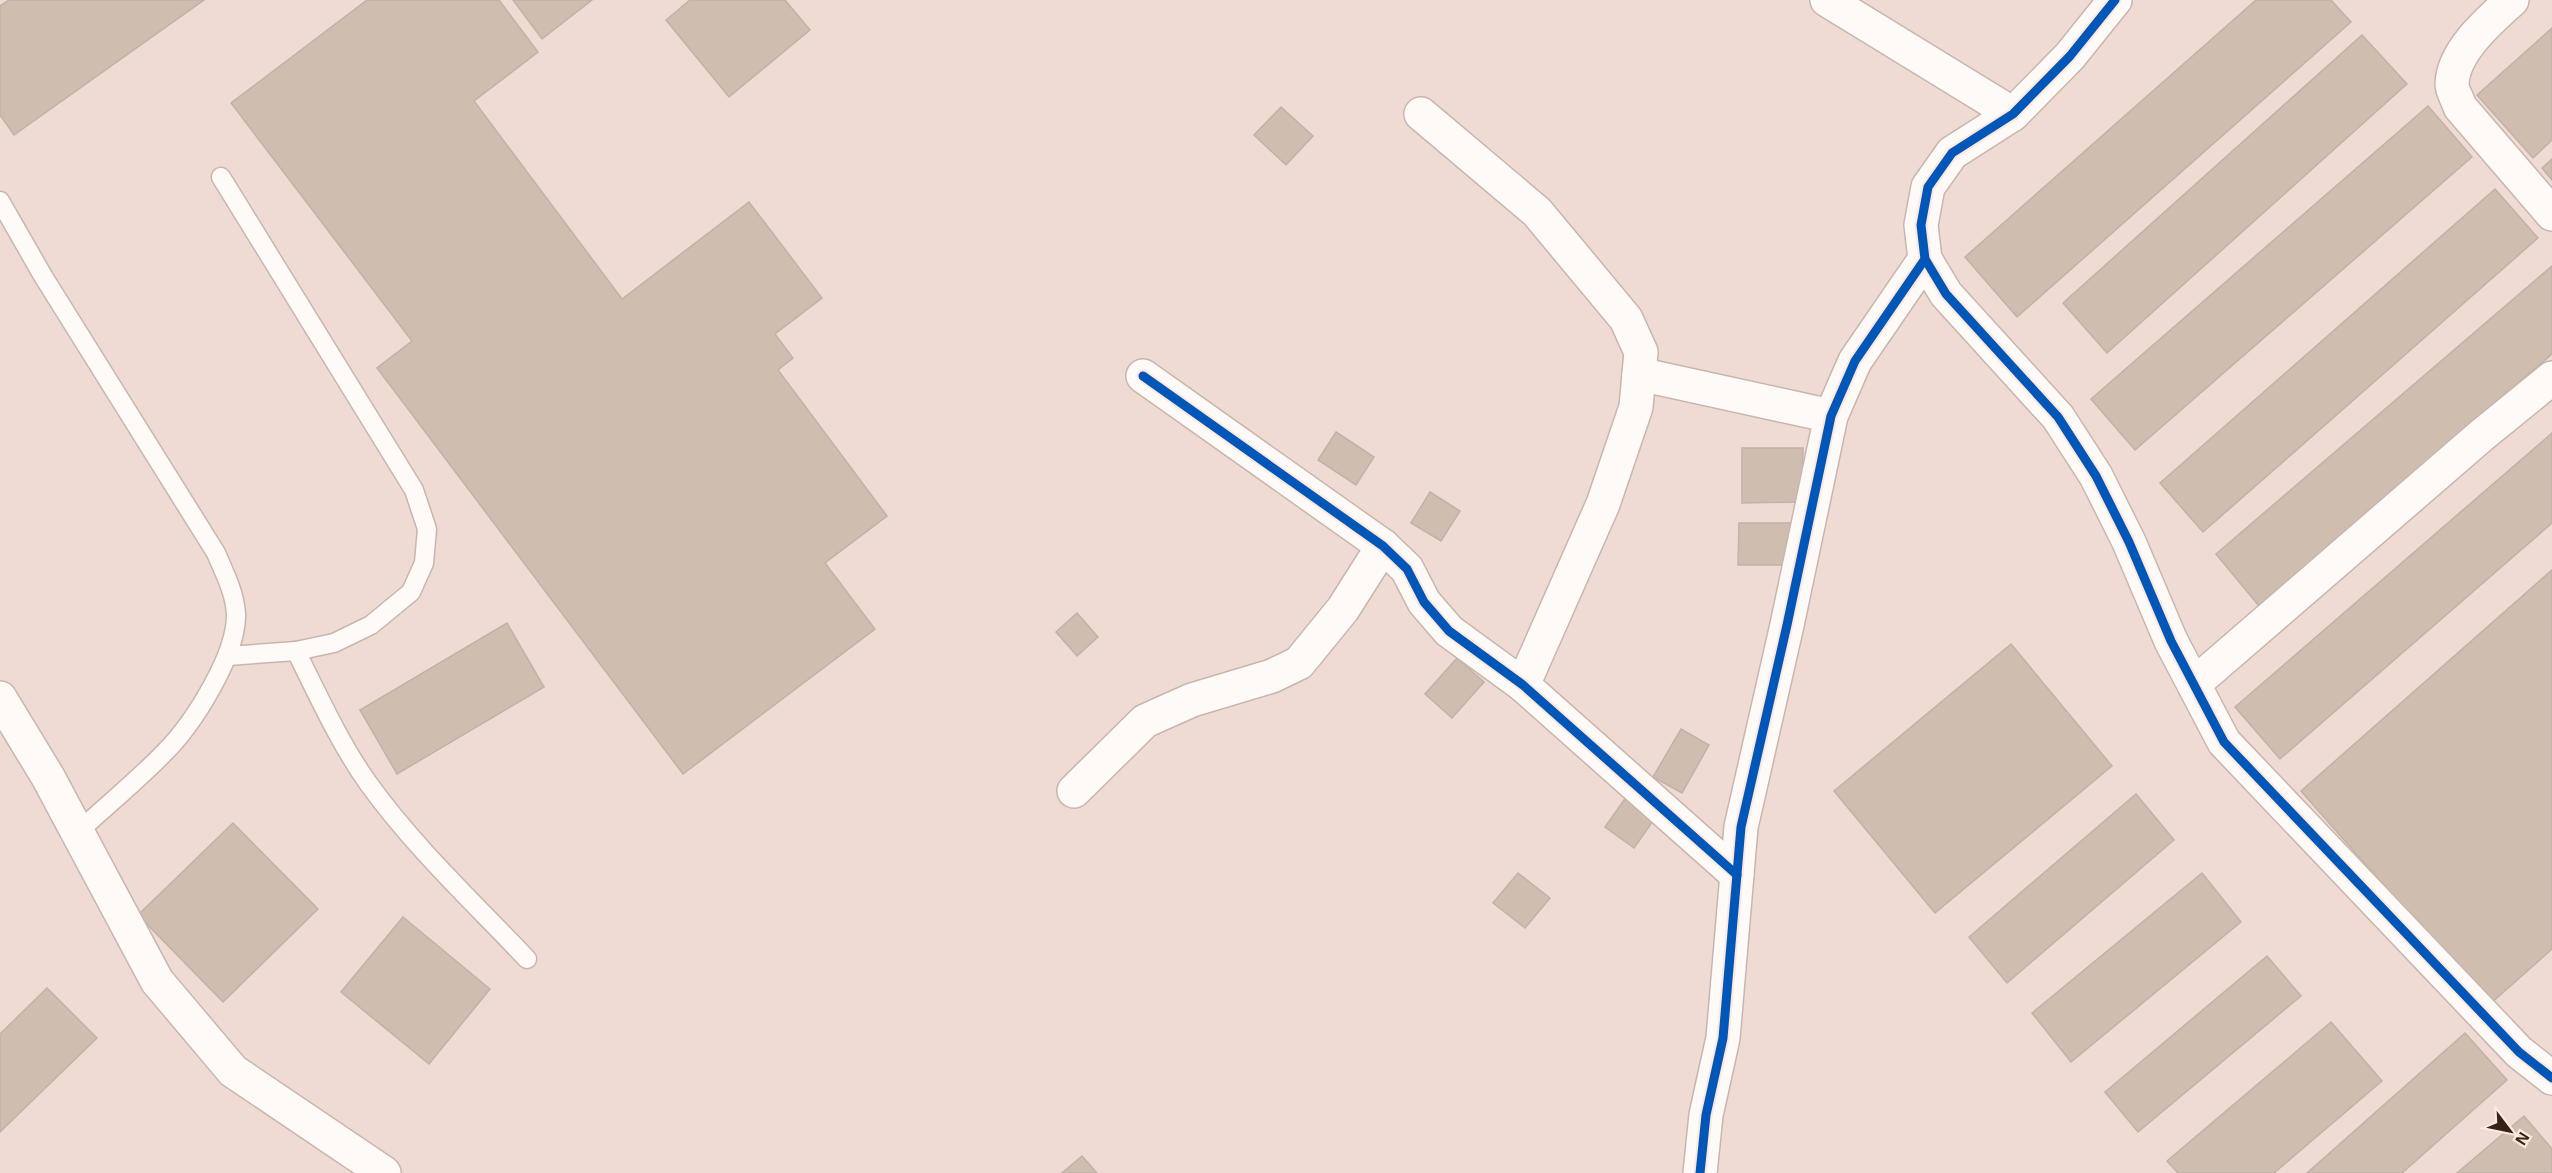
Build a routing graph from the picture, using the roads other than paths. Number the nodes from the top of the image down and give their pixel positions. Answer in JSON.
{"nodes":[{"id":1,"x":1827,"y":0,"type":"edge"},
{"id":2,"x":2115,"y":0,"type":"edge"},
{"id":3,"x":2512,"y":0,"type":"edge"},
{"id":4,"x":1421,"y":114,"type":"dead end"},
{"id":5,"x":2013,"y":114,"type":"junction"},
{"id":6,"x":221,"y":177,"type":"dead end"},
{"id":7,"x":0,"y":201,"type":"edge"},
{"id":8,"x":2552,"y":214,"type":"edge"},
{"id":9,"x":1925,"y":259,"type":"junction"},
{"id":10,"x":1639,"y":374,"type":"junction"},
{"id":11,"x":1143,"y":376,"type":"dead end"},
{"id":12,"x":2552,"y":378,"type":"edge"},
{"id":13,"x":1831,"y":416,"type":"junction"},
{"id":14,"x":1383,"y":546,"type":"junction"},
{"id":15,"x":296,"y":651,"type":"junction"},
{"id":16,"x":228,"y":656,"type":"junction"},
{"id":17,"x":2194,"y":684,"type":"junction"},
{"id":18,"x":1523,"y":685,"type":"junction"},
{"id":19,"x":0,"y":698,"type":"edge"},
{"id":20,"x":1074,"y":791,"type":"dead end"},
{"id":21,"x":77,"y":833,"type":"junction"},
{"id":22,"x":1737,"y":874,"type":"junction"},
{"id":23,"x":527,"y":959,"type":"dead end"},
{"id":24,"x":2552,"y":1078,"type":"edge"},
{"id":25,"x":384,"y":1173,"type":"edge"},
{"id":26,"x":1700,"y":1173,"type":"edge"}],
"edges":[{"from":1,"to":5,"type":"street"},
{"from":2,"to":5,"type":"street"},
{"from":3,"to":8,"type":"street"},
{"from":4,"to":10,"type":"street"},
{"from":5,"to":9,"type":"street"},
{"from":6,"to":15,"type":"lane"},
{"from":7,"to":16,"type":"lane"},
{"from":9,"to":13,"type":"street"},
{"from":9,"to":17,"type":"street"},
{"from":10,"to":13,"type":"street"},
{"from":10,"to":18,"type":"street"},
{"from":11,"to":14,"type":"street"},
{"from":12,"to":17,"type":"street"},
{"from":13,"to":22,"type":"street"},
{"from":14,"to":18,"type":"street"},
{"from":14,"to":20,"type":"street"},
{"from":15,"to":16,"type":"lane"},
{"from":15,"to":23,"type":"lane"},
{"from":16,"to":21,"type":"lane"},
{"from":17,"to":24,"type":"street"},
{"from":18,"to":22,"type":"street"},
{"from":19,"to":21,"type":"street"},
{"from":21,"to":25,"type":"street"},
{"from":22,"to":26,"type":"street"}]}
